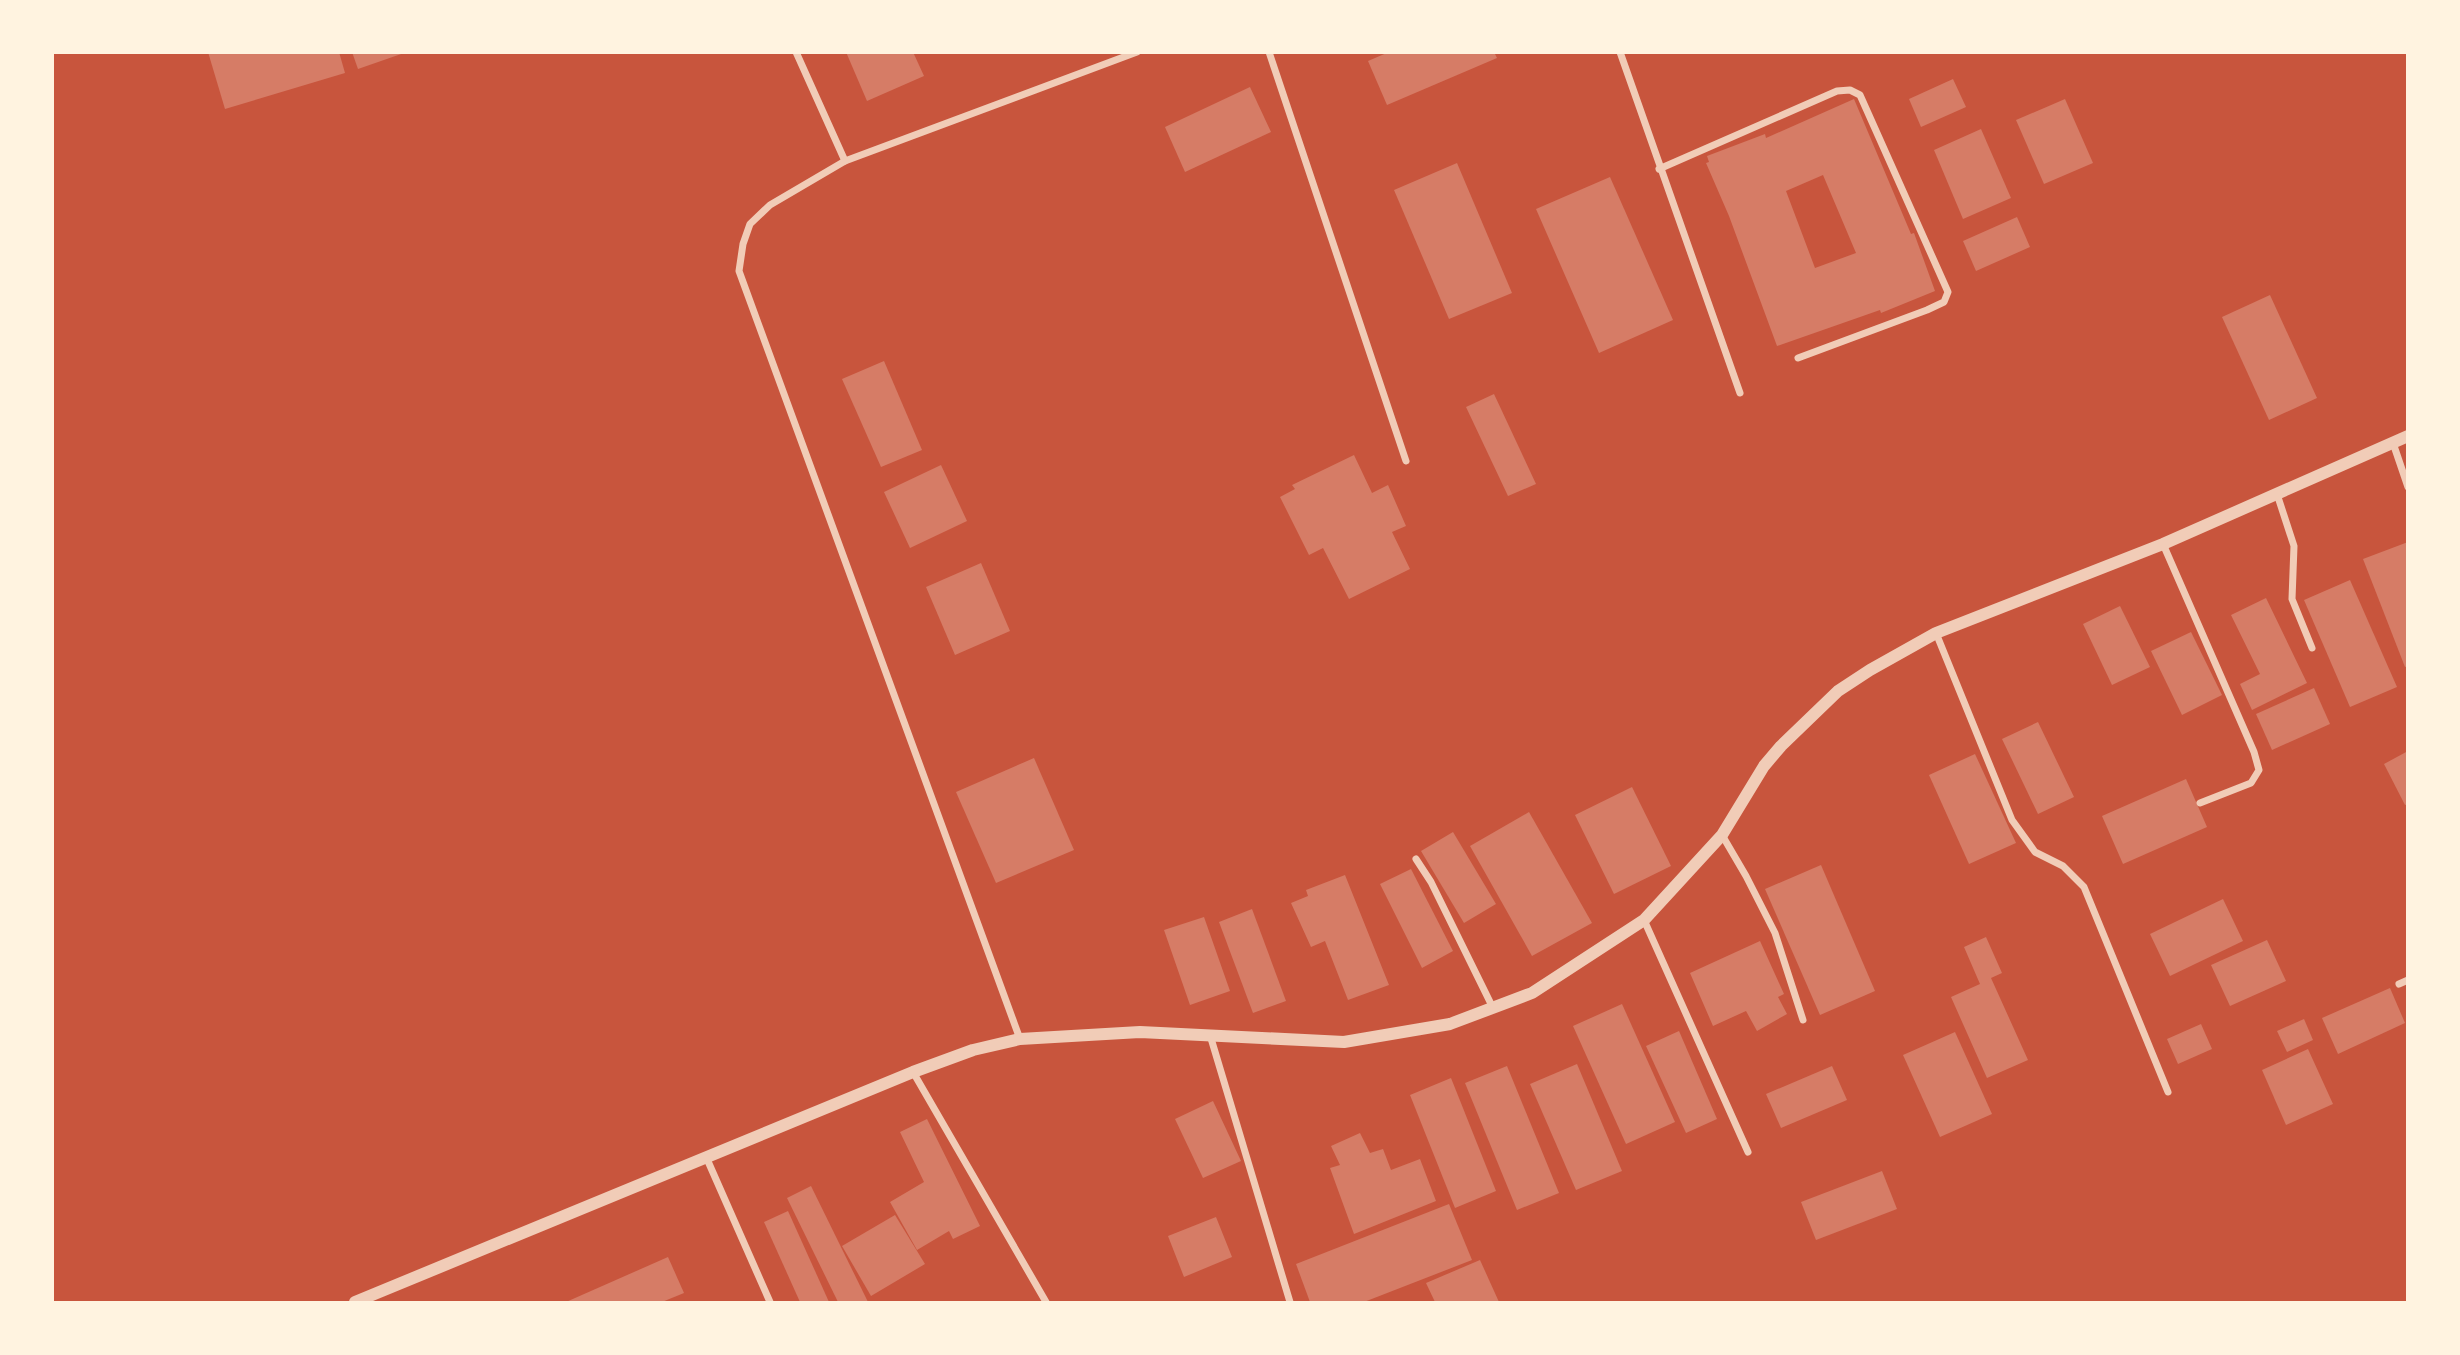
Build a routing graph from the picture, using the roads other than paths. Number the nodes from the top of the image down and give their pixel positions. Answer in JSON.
{"nodes":[{"id":1,"x":796,"y":52,"type":"edge"},
{"id":2,"x":1138,"y":52,"type":"edge"},
{"id":3,"x":1269,"y":52,"type":"edge"},
{"id":4,"x":1620,"y":52,"type":"edge"},
{"id":5,"x":845,"y":161,"type":"junction"},
{"id":6,"x":1660,"y":169,"type":"junction"},
{"id":7,"x":1798,"y":358,"type":"dead end"},
{"id":8,"x":1740,"y":393,"type":"dead end"},
{"id":9,"x":2407,"y":436,"type":"edge"},
{"id":10,"x":2393,"y":442,"type":"junction"},
{"id":11,"x":1406,"y":461,"type":"dead end"},
{"id":12,"x":2407,"y":487,"type":"edge"},
{"id":13,"x":2277,"y":494,"type":"junction"},
{"id":14,"x":2163,"y":544,"type":"junction"},
{"id":15,"x":1936,"y":633,"type":"junction"},
{"id":16,"x":2312,"y":648,"type":"dead end"},
{"id":17,"x":2200,"y":803,"type":"dead end"},
{"id":18,"x":1722,"y":835,"type":"junction"},
{"id":19,"x":1416,"y":859,"type":"dead end"},
{"id":20,"x":1644,"y":920,"type":"junction"},
{"id":21,"x":2407,"y":981,"type":"edge"},
{"id":22,"x":2399,"y":984,"type":"dead end"},
{"id":23,"x":1493,"y":1008,"type":"junction"},
{"id":24,"x":1803,"y":1020,"type":"dead end"},
{"id":25,"x":1210,"y":1034,"type":"junction"},
{"id":26,"x":1020,"y":1039,"type":"junction"},
{"id":27,"x":914,"y":1072,"type":"junction"},
{"id":28,"x":2168,"y":1092,"type":"dead end"},
{"id":29,"x":1748,"y":1152,"type":"dead end"},
{"id":30,"x":707,"y":1159,"type":"junction"},
{"id":31,"x":355,"y":1303,"type":"edge"},
{"id":32,"x":770,"y":1303,"type":"edge"},
{"id":33,"x":1046,"y":1303,"type":"edge"},
{"id":34,"x":1290,"y":1303,"type":"edge"}],
"edges":[{"from":1,"to":5,"type":"street"},
{"from":2,"to":5,"type":"street"},
{"from":3,"to":11,"type":"street"},
{"from":4,"to":6,"type":"street"},
{"from":5,"to":26,"type":"street"},
{"from":6,"to":7,"type":"street"},
{"from":6,"to":8,"type":"street"},
{"from":9,"to":10,"type":"street"},
{"from":10,"to":12,"type":"street"},
{"from":10,"to":13,"type":"street"},
{"from":13,"to":14,"type":"street"},
{"from":13,"to":16,"type":"street"},
{"from":14,"to":15,"type":"street"},
{"from":14,"to":17,"type":"street"},
{"from":15,"to":18,"type":"street"},
{"from":15,"to":28,"type":"street"},
{"from":18,"to":20,"type":"street"},
{"from":18,"to":24,"type":"street"},
{"from":19,"to":23,"type":"street"},
{"from":20,"to":23,"type":"street"},
{"from":20,"to":29,"type":"street"},
{"from":21,"to":22,"type":"street"},
{"from":23,"to":25,"type":"street"},
{"from":25,"to":26,"type":"street"},
{"from":25,"to":34,"type":"street"},
{"from":26,"to":27,"type":"street"},
{"from":27,"to":30,"type":"street"},
{"from":27,"to":33,"type":"street"},
{"from":30,"to":31,"type":"street"},
{"from":30,"to":32,"type":"street"}]}
